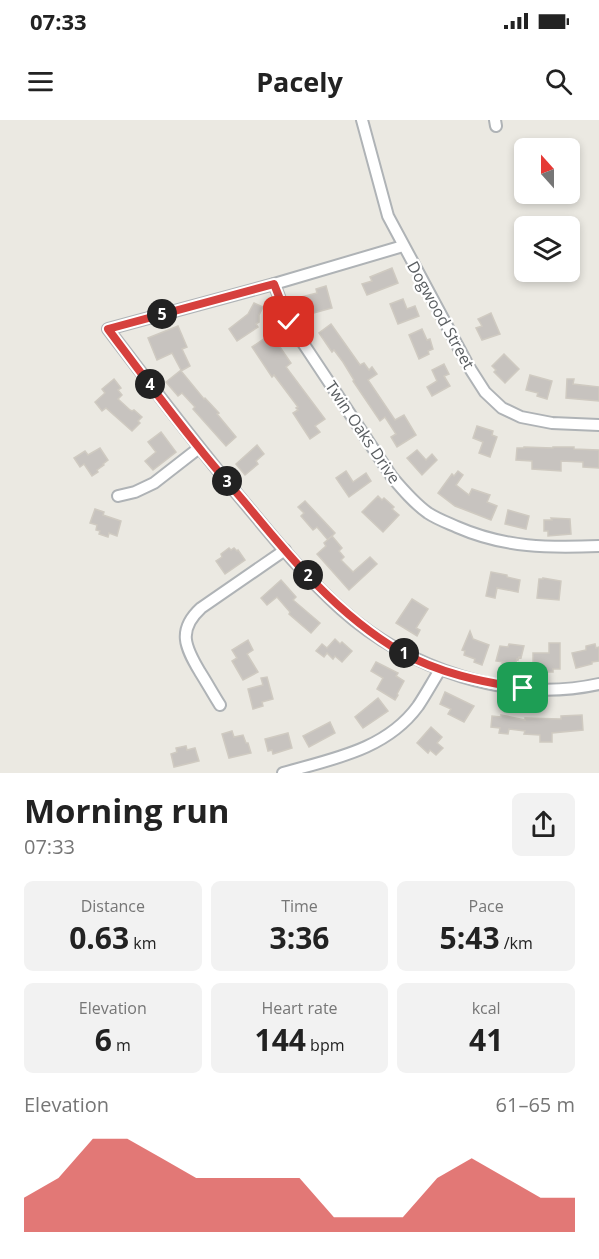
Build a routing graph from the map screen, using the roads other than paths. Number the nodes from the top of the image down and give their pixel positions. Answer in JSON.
{"nodes":[{"id":1,"x":362,"y":120,"type":"edge"},
{"id":2,"x":403,"y":246,"type":"junction"},
{"id":3,"x":274,"y":284,"type":"junction"},
{"id":4,"x":599,"y":425,"type":"edge"},
{"id":5,"x":199,"y":448,"type":"junction"},
{"id":6,"x":118,"y":496,"type":"dead end"},
{"id":7,"x":599,"y":546,"type":"edge"},
{"id":8,"x":285,"y":550,"type":"junction"},
{"id":9,"x":440,"y":670,"type":"junction"},
{"id":10,"x":599,"y":684,"type":"edge"},
{"id":11,"x":220,"y":705,"type":"dead end"},
{"id":12,"x":283,"y":773,"type":"edge"}],
"edges":[{"from":1,"to":2,"type":"street","name":"Dogwood Street"},
{"from":2,"to":3,"type":"street"},
{"from":2,"to":4,"type":"street","name":"Dogwood Street"},
{"from":3,"to":5,"type":"street"},
{"from":3,"to":7,"type":"street","name":"Twin Oaks Drive"},
{"from":5,"to":6,"type":"street"},
{"from":5,"to":8,"type":"street"},
{"from":8,"to":9,"type":"street"},
{"from":8,"to":11,"type":"street"},
{"from":9,"to":10,"type":"street"},
{"from":9,"to":12,"type":"street"}]}
